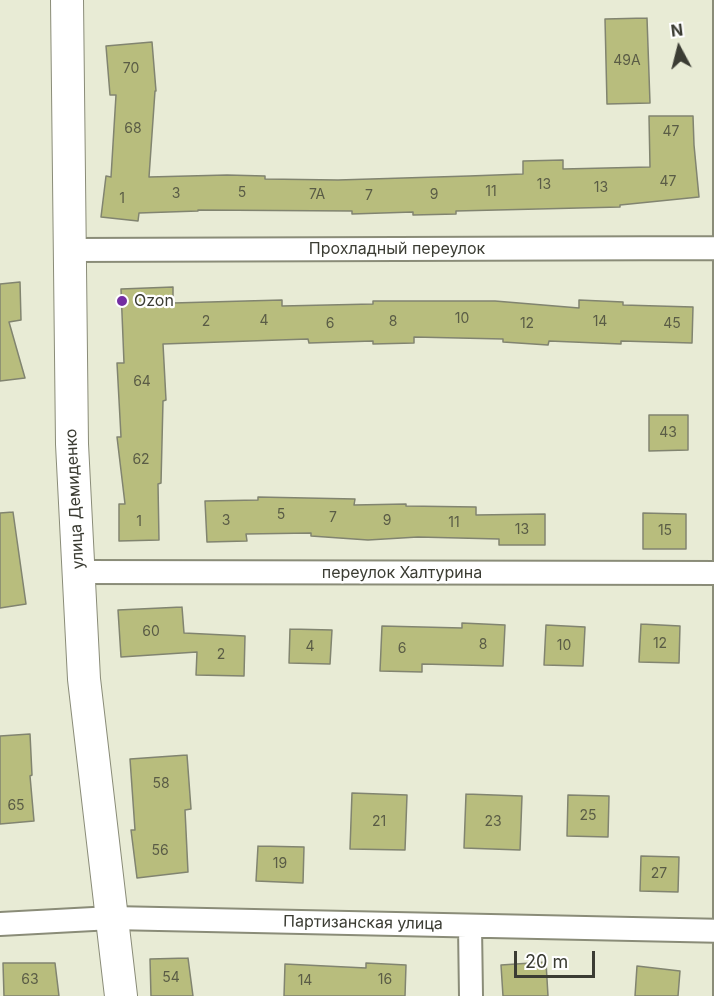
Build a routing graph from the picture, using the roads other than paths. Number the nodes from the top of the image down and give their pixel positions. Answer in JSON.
{"nodes":[{"id":1,"x":67,"y":0,"type":"edge"},
{"id":2,"x":725,"y":0,"type":"edge"},
{"id":3,"x":725,"y":248,"type":"junction"},
{"id":4,"x":70,"y":250,"type":"junction"},
{"id":5,"x":78,"y":572,"type":"junction"},
{"id":6,"x":725,"y":573,"type":"junction"},
{"id":7,"x":112,"y":918,"type":"junction"},
{"id":8,"x":0,"y":924,"type":"edge"},
{"id":9,"x":470,"y":926,"type":"junction"},
{"id":10,"x":726,"y":931,"type":"edge"},
{"id":11,"x":121,"y":996,"type":"edge"},
{"id":12,"x":471,"y":996,"type":"edge"},
{"id":13,"x":724,"y":996,"type":"edge"}],
"edges":[{"from":1,"to":4,"type":"main road","name":"улица Демиденко"},
{"from":2,"to":3,"type":"street"},
{"from":3,"to":4,"type":"street","name":"Прохладный переулок"},
{"from":3,"to":6,"type":"street"},
{"from":4,"to":5,"type":"main road","name":"улица Демиденко"},
{"from":5,"to":6,"type":"street","name":"переулок Халтурина"},
{"from":5,"to":7,"type":"main road","name":"улица Демиденко"},
{"from":6,"to":10,"type":"street"},
{"from":7,"to":8,"type":"street","name":"Партизанская улица"},
{"from":7,"to":9,"type":"street","name":"Партизанская улица"},
{"from":7,"to":11,"type":"main road","name":"улица Демиденко"},
{"from":9,"to":10,"type":"street","name":"Партизанская улица"},
{"from":9,"to":12,"type":"street"},
{"from":10,"to":13,"type":"street"}]}
